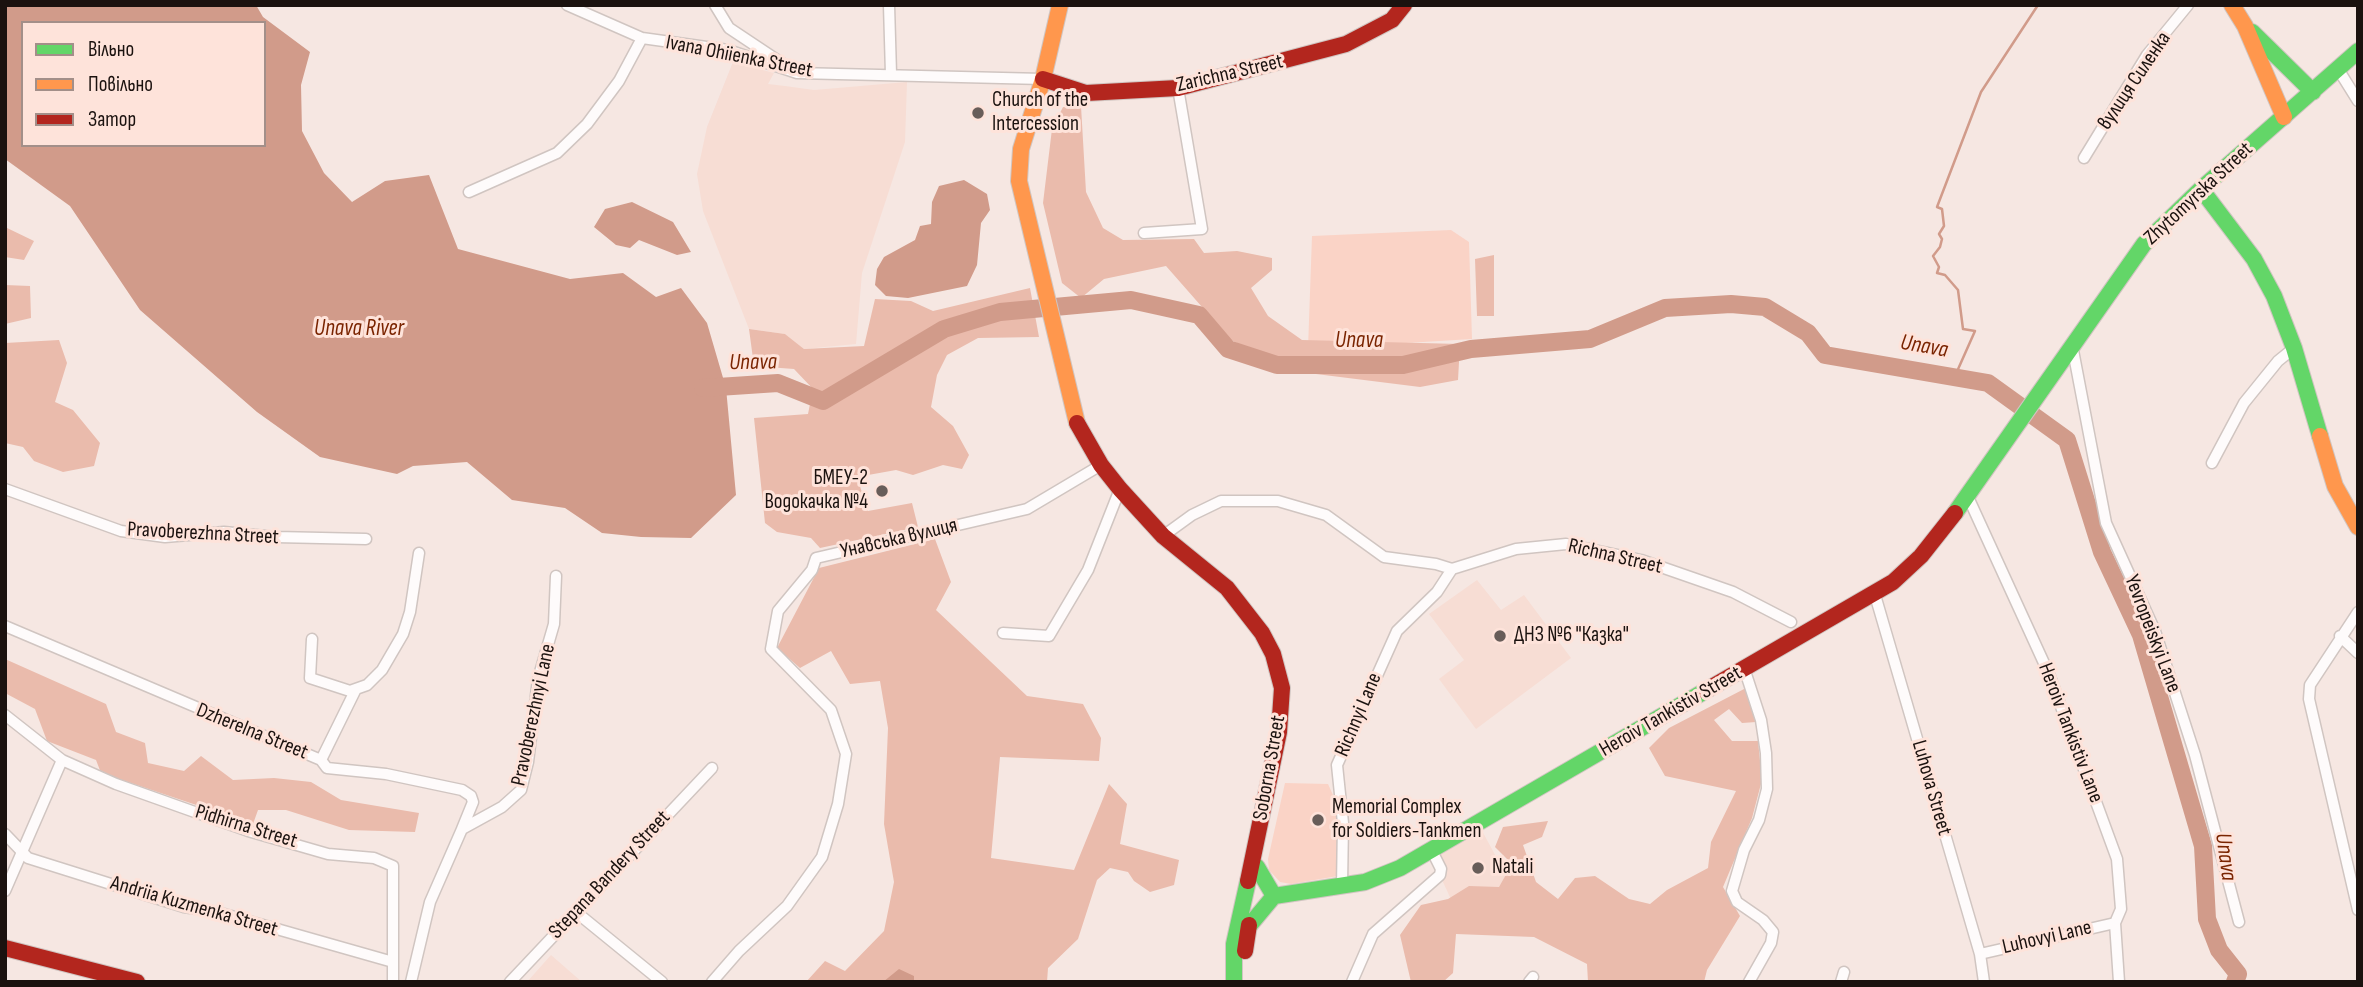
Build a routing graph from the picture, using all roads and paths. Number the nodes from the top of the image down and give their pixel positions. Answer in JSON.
{"nodes":[{"id":1,"x":568,"y":5,"type":"edge"},
{"id":2,"x":715,"y":5,"type":"edge"},
{"id":3,"x":889,"y":5,"type":"edge"},
{"id":4,"x":1060,"y":5,"type":"edge"},
{"id":5,"x":1404,"y":5,"type":"edge"},
{"id":6,"x":2188,"y":5,"type":"edge"},
{"id":7,"x":2232,"y":5,"type":"edge"},
{"id":8,"x":2245,"y":26,"type":"junction"},
{"id":9,"x":642,"y":38,"type":"junction"},
{"id":10,"x":2358,"y":51,"type":"edge"},
{"id":11,"x":2338,"y":69,"type":"junction"},
{"id":12,"x":797,"y":73,"type":"junction"},
{"id":13,"x":891,"y":74,"type":"junction"},
{"id":14,"x":1043,"y":79,"type":"junction"},
{"id":15,"x":1178,"y":88,"type":"junction"},
{"id":16,"x":2313,"y":92,"type":"junction"},
{"id":17,"x":2358,"y":102,"type":"edge"},
{"id":18,"x":2284,"y":117,"type":"junction"},
{"id":19,"x":2084,"y":158,"type":"dead end"},
{"id":20,"x":2202,"y":189,"type":"junction"},
{"id":21,"x":469,"y":192,"type":"dead end"},
{"id":22,"x":1144,"y":233,"type":"dead end"},
{"id":23,"x":2294,"y":348,"type":"junction"},
{"id":24,"x":2068,"y":352,"type":"junction"},
{"id":25,"x":2000,"y":451,"type":"joint"},
{"id":26,"x":2212,"y":463,"type":"dead end"},
{"id":27,"x":1101,"y":465,"type":"junction"},
{"id":28,"x":5,"y":489,"type":"edge"},
{"id":29,"x":1120,"y":489,"type":"junction"},
{"id":30,"x":1968,"y":496,"type":"junction"},
{"id":31,"x":2358,"y":527,"type":"edge"},
{"id":32,"x":1163,"y":536,"type":"junction"},
{"id":33,"x":366,"y":539,"type":"dead end"},
{"id":34,"x":419,"y":553,"type":"dead end"},
{"id":35,"x":1452,"y":569,"type":"junction"},
{"id":36,"x":556,"y":576,"type":"dead end"},
{"id":37,"x":1875,"y":595,"type":"junction"},
{"id":38,"x":2358,"y":612,"type":"edge"},
{"id":39,"x":1791,"y":622,"type":"dead end"},
{"id":40,"x":5,"y":626,"type":"edge"},
{"id":41,"x":1003,"y":632,"type":"dead end"},
{"id":42,"x":2340,"y":636,"type":"junction"},
{"id":43,"x":312,"y":639,"type":"dead end"},
{"id":44,"x":2358,"y":653,"type":"edge"},
{"id":45,"x":1745,"y":671,"type":"junction"},
{"id":46,"x":355,"y":691,"type":"junction"},
{"id":47,"x":5,"y":715,"type":"edge"},
{"id":48,"x":62,"y":760,"type":"junction"},
{"id":49,"x":321,"y":760,"type":"junction"},
{"id":50,"x":712,"y":768,"type":"dead end"},
{"id":51,"x":462,"y":829,"type":"junction"},
{"id":52,"x":5,"y":834,"type":"edge"},
{"id":53,"x":1256,"y":838,"type":"junction"},
{"id":54,"x":23,"y":852,"type":"junction"},
{"id":55,"x":1432,"y":852,"type":"junction"},
{"id":56,"x":1257,"y":867,"type":"junction"},
{"id":57,"x":1342,"y":886,"type":"junction"},
{"id":58,"x":5,"y":891,"type":"edge"},
{"id":59,"x":1282,"y":895,"type":"junction"},
{"id":60,"x":2358,"y":909,"type":"edge"},
{"id":61,"x":576,"y":912,"type":"junction"},
{"id":62,"x":2239,"y":922,"type":"dead end"},
{"id":63,"x":2115,"y":923,"type":"junction"},
{"id":64,"x":1252,"y":924,"type":"junction"},
{"id":65,"x":1239,"y":947,"type":"junction"},
{"id":66,"x":5,"y":948,"type":"edge"},
{"id":67,"x":1980,"y":954,"type":"junction"},
{"id":68,"x":393,"y":962,"type":"junction"},
{"id":69,"x":711,"y":981,"type":"edge"},
{"id":70,"x":137,"y":982,"type":"edge"},
{"id":71,"x":393,"y":982,"type":"edge"},
{"id":72,"x":411,"y":982,"type":"edge"},
{"id":73,"x":510,"y":982,"type":"edge"},
{"id":74,"x":663,"y":982,"type":"edge"},
{"id":75,"x":1235,"y":982,"type":"edge"},
{"id":76,"x":1352,"y":982,"type":"edge"},
{"id":77,"x":1749,"y":982,"type":"edge"},
{"id":78,"x":1984,"y":982,"type":"edge"},
{"id":79,"x":2119,"y":982,"type":"edge"}],
"edges":[{"from":1,"to":9,"type":"street","name":"Ivana Ohiienka Street"},
{"from":2,"to":12,"type":"street"},
{"from":3,"to":13,"type":"street"},
{"from":4,"to":14,"type":"street"},
{"from":5,"to":15,"type":"street","name":"Zarichna Street"},
{"from":6,"to":19,"type":"street","name":"вулиця Силенка"},
{"from":7,"to":8,"type":"street"},
{"from":8,"to":16,"type":"street"},
{"from":8,"to":18,"type":"street"},
{"from":9,"to":12,"type":"street","name":"Ivana Ohiienka Street"},
{"from":9,"to":21,"type":"street"},
{"from":10,"to":11,"type":"street","name":"Zhytomyrska Street"},
{"from":11,"to":16,"type":"street","name":"Zhytomyrska Street"},
{"from":11,"to":17,"type":"street"},
{"from":12,"to":13,"type":"street","name":"Ivana Ohiienka Street"},
{"from":13,"to":14,"type":"street","name":"Ivana Ohiienka Street"},
{"from":14,"to":15,"type":"street","name":"Zarichna Street"},
{"from":14,"to":27,"type":"street","name":"Soborna Street"},
{"from":15,"to":22,"type":"street"},
{"from":16,"to":18,"type":"street","name":"Zhytomyrska Street"},
{"from":18,"to":20,"type":"street","name":"Zhytomyrska Street"},
{"from":20,"to":23,"type":"street"},
{"from":20,"to":24,"type":"street","name":"Zhytomyrska Street"},
{"from":23,"to":26,"type":"street"},
{"from":23,"to":31,"type":"street"},
{"from":24,"to":25,"type":"street","name":"Zhytomyrska Street"},
{"from":24,"to":62,"type":"street","name":"Yevropeiskyi Lane"},
{"from":25,"to":30,"type":"street","name":"Heroiv Тankistiv Street"},
{"from":27,"to":29,"type":"street","name":"Soborna Street"},
{"from":27,"to":69,"type":"street","name":"Унавська вулиця"},
{"from":28,"to":33,"type":"street","name":"Pravoberezhna Street"},
{"from":29,"to":32,"type":"street","name":"Soborna Street"},
{"from":29,"to":41,"type":"street"},
{"from":30,"to":37,"type":"street","name":"Heroiv Тankistiv Street"},
{"from":30,"to":63,"type":"street","name":"Heroiv Tankistiv Lane"},
{"from":32,"to":35,"type":"street","name":"Richna Street"},
{"from":32,"to":53,"type":"street","name":"Soborna Street"},
{"from":34,"to":46,"type":"street"},
{"from":35,"to":39,"type":"street","name":"Richna Street"},
{"from":35,"to":57,"type":"street","name":"Richnyi Lane"},
{"from":36,"to":51,"type":"street","name":"Pravoberezhnyi Lane"},
{"from":37,"to":45,"type":"street","name":"Heroiv Тankistiv Street"},
{"from":37,"to":67,"type":"street","name":"Luhova Street"},
{"from":38,"to":42,"type":"street"},
{"from":40,"to":49,"type":"street","name":"Dzherelna Street"},
{"from":42,"to":44,"type":"street"},
{"from":42,"to":60,"type":"street"},
{"from":43,"to":46,"type":"street"},
{"from":45,"to":55,"type":"street","name":"Heroiv Тankistiv Street"},
{"from":45,"to":77,"type":"street"},
{"from":46,"to":49,"type":"street"},
{"from":47,"to":48,"type":"street","name":"Pidhirna Street"},
{"from":48,"to":54,"type":"street"},
{"from":48,"to":68,"type":"street","name":"Pidhirna Street"},
{"from":49,"to":51,"type":"street","name":"Dzherelna Street"},
{"from":50,"to":61,"type":"street","name":"Stepana Bandery Street"},
{"from":51,"to":72,"type":"street"},
{"from":52,"to":54,"type":"street","name":"Andriia Kuzmenka Street"},
{"from":53,"to":56,"type":"street"},
{"from":53,"to":64,"type":"street"},
{"from":53,"to":65,"type":"street","name":"Soborna Street"},
{"from":54,"to":58,"type":"street"},
{"from":54,"to":68,"type":"street","name":"Andriia Kuzmenka Street"},
{"from":55,"to":57,"type":"street","name":"Heroiv Тankistiv Street"},
{"from":55,"to":76,"type":"street"},
{"from":56,"to":59,"type":"street"},
{"from":56,"to":64,"type":"street"},
{"from":57,"to":59,"type":"street","name":"Heroiv Тankistiv Street"},
{"from":59,"to":64,"type":"street"},
{"from":61,"to":73,"type":"street","name":"Stepana Bandery Street"},
{"from":61,"to":74,"type":"street"},
{"from":63,"to":67,"type":"street","name":"Luhovyi Lane"},
{"from":63,"to":79,"type":"street","name":"Heroiv Tankistiv Lane"},
{"from":64,"to":65,"type":"street"},
{"from":65,"to":75,"type":"street","name":"Soborna Street"},
{"from":66,"to":70,"type":"street"},
{"from":67,"to":78,"type":"street","name":"Luhova Street"},
{"from":68,"to":71,"type":"street","name":"Pidhirna Street"}]}
